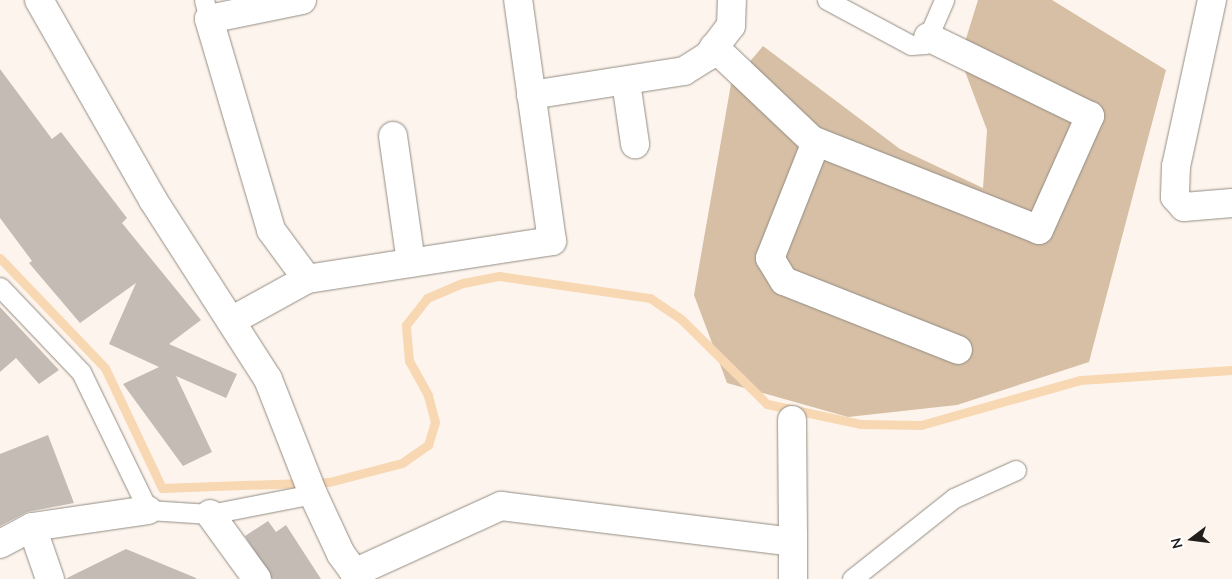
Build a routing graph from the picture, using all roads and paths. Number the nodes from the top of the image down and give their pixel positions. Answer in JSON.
{"nodes":[{"id":1,"x":39,"y":0,"type":"edge"},
{"id":2,"x":302,"y":0,"type":"edge"},
{"id":3,"x":518,"y":0,"type":"edge"},
{"id":4,"x":732,"y":0,"type":"edge"},
{"id":5,"x":827,"y":0,"type":"edge"},
{"id":6,"x":944,"y":0,"type":"edge"},
{"id":7,"x":1212,"y":0,"type":"edge"},
{"id":8,"x":206,"y":9,"type":"edge"},
{"id":9,"x":928,"y":37,"type":"junction"},
{"id":10,"x":714,"y":47,"type":"junction"},
{"id":11,"x":626,"y":82,"type":"junction"},
{"id":12,"x":531,"y":95,"type":"junction"},
{"id":13,"x":393,"y":136,"type":"dead end"},
{"id":14,"x":816,"y":142,"type":"junction"},
{"id":15,"x":635,"y":144,"type":"dead end"},
{"id":16,"x":1232,"y":203,"type":"edge"},
{"id":17,"x":411,"y":263,"type":"junction"},
{"id":18,"x":307,"y":279,"type":"junction"},
{"id":19,"x":0,"y":287,"type":"edge"},
{"id":20,"x":231,"y":320,"type":"junction"},
{"id":21,"x":958,"y":350,"type":"dead end"},
{"id":22,"x":792,"y":420,"type":"dead end"},
{"id":23,"x":1016,"y":470,"type":"dead end"},
{"id":24,"x":313,"y":494,"type":"junction"},
{"id":25,"x":148,"y":510,"type":"junction"},
{"id":26,"x":210,"y":514,"type":"junction"},
{"id":27,"x":32,"y":527,"type":"junction"},
{"id":28,"x":793,"y":542,"type":"junction"},
{"id":29,"x":0,"y":544,"type":"edge"},
{"id":30,"x":357,"y":576,"type":"edge"},
{"id":31,"x":50,"y":579,"type":"edge"},
{"id":32,"x":257,"y":579,"type":"edge"},
{"id":33,"x":793,"y":579,"type":"edge"},
{"id":34,"x":852,"y":579,"type":"edge"}],
"edges":[{"from":1,"to":20,"type":"street"},
{"from":2,"to":8,"type":"street"},
{"from":3,"to":12,"type":"street"},
{"from":4,"to":10,"type":"street"},
{"from":5,"to":9,"type":"lane"},
{"from":6,"to":9,"type":"lane"},
{"from":7,"to":16,"type":"street"},
{"from":8,"to":18,"type":"street"},
{"from":9,"to":14,"type":"street"},
{"from":10,"to":11,"type":"street"},
{"from":10,"to":14,"type":"street"},
{"from":11,"to":12,"type":"street"},
{"from":11,"to":15,"type":"street"},
{"from":12,"to":17,"type":"street"},
{"from":13,"to":17,"type":"street"},
{"from":14,"to":21,"type":"street"},
{"from":17,"to":18,"type":"street"},
{"from":18,"to":20,"type":"street"},
{"from":19,"to":25,"type":"lane"},
{"from":20,"to":24,"type":"street"},
{"from":22,"to":28,"type":"street"},
{"from":23,"to":34,"type":"lane"},
{"from":24,"to":26,"type":"lane"},
{"from":24,"to":30,"type":"street"},
{"from":25,"to":26,"type":"lane"},
{"from":25,"to":27,"type":"street"},
{"from":26,"to":32,"type":"street"},
{"from":27,"to":29,"type":"street"},
{"from":27,"to":31,"type":"street"},
{"from":28,"to":30,"type":"street"},
{"from":28,"to":33,"type":"street"}]}
